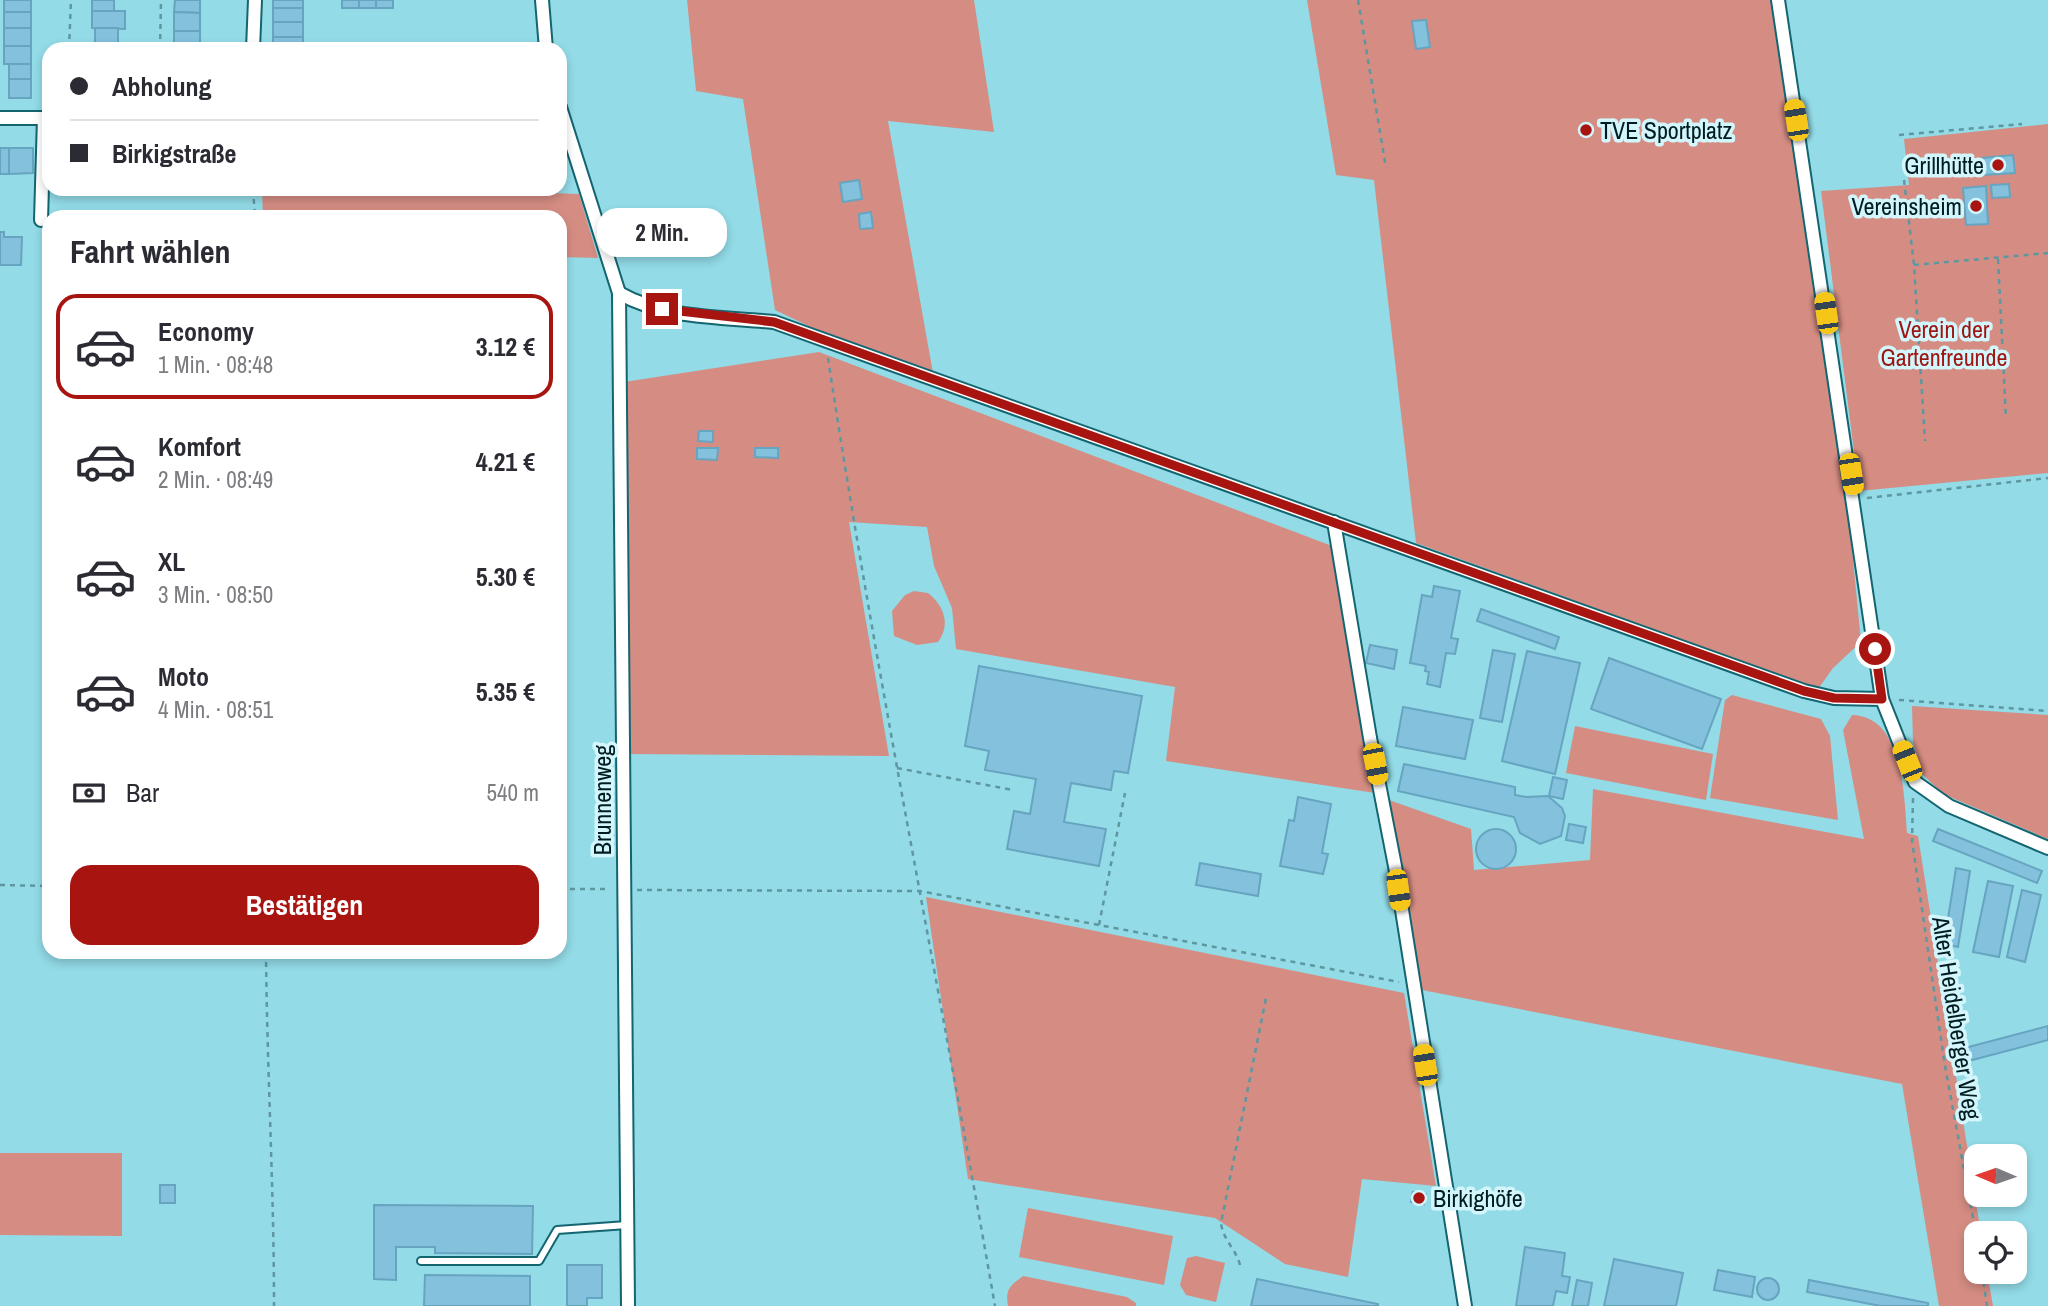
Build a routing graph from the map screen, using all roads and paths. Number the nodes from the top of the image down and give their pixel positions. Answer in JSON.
{"nodes":[{"id":1,"x":71,"y":0,"type":"edge"},
{"id":2,"x":161,"y":0,"type":"edge"},
{"id":3,"x":255,"y":0,"type":"edge"},
{"id":4,"x":542,"y":0,"type":"edge"},
{"id":5,"x":1358,"y":0,"type":"edge"},
{"id":6,"x":1778,"y":0,"type":"edge"},
{"id":7,"x":69,"y":42,"type":"edge"},
{"id":8,"x":160,"y":42,"type":"edge"},
{"id":9,"x":254,"y":42,"type":"edge"},
{"id":10,"x":545,"y":42,"type":"edge"},
{"id":11,"x":0,"y":118,"type":"edge"},
{"id":12,"x":42,"y":118,"type":"edge"},
{"id":13,"x":2022,"y":124,"type":"dead end"},
{"id":14,"x":567,"y":129,"type":"edge"},
{"id":15,"x":1899,"y":135,"type":"dead end"},
{"id":16,"x":1386,"y":168,"type":"dead end"},
{"id":17,"x":1903,"y":180,"type":"dead end"},
{"id":18,"x":42,"y":196,"type":"edge"},
{"id":19,"x":41,"y":220,"type":"dead end"},
{"id":20,"x":2048,"y":253,"type":"edge"},
{"id":21,"x":1998,"y":259,"type":"junction"},
{"id":22,"x":1914,"y":265,"type":"junction"},
{"id":23,"x":619,"y":293,"type":"junction"},
{"id":24,"x":825,"y":341,"type":"junction"},
{"id":25,"x":2006,"y":419,"type":"dead end"},
{"id":26,"x":1924,"y":441,"type":"dead end"},
{"id":27,"x":2048,"y":478,"type":"edge"},
{"id":28,"x":1855,"y":501,"type":"junction"},
{"id":29,"x":1334,"y":522,"type":"junction"},
{"id":30,"x":1882,"y":699,"type":"junction"},
{"id":31,"x":2048,"y":711,"type":"edge"},
{"id":32,"x":897,"y":768,"type":"junction"},
{"id":33,"x":1013,"y":790,"type":"dead end"},
{"id":34,"x":1125,"y":793,"type":"dead end"},
{"id":35,"x":1912,"y":807,"type":"dead end"},
{"id":36,"x":2048,"y":848,"type":"edge"},
{"id":37,"x":0,"y":885,"type":"edge"},
{"id":38,"x":42,"y":886,"type":"edge"},
{"id":39,"x":567,"y":889,"type":"edge"},
{"id":40,"x":624,"y":890,"type":"junction"},
{"id":41,"x":920,"y":891,"type":"junction"},
{"id":42,"x":1100,"y":925,"type":"junction"},
{"id":43,"x":266,"y":959,"type":"edge"},
{"id":44,"x":1412,"y":985,"type":"junction"},
{"id":45,"x":1266,"y":998,"type":"dead end"},
{"id":46,"x":1974,"y":1221,"type":"edge"},
{"id":47,"x":627,"y":1225,"type":"junction"},
{"id":48,"x":421,"y":1261,"type":"dead end"},
{"id":49,"x":1240,"y":1265,"type":"dead end"},
{"id":50,"x":1984,"y":1284,"type":"edge"},
{"id":51,"x":274,"y":1306,"type":"edge"},
{"id":52,"x":628,"y":1306,"type":"edge"},
{"id":53,"x":995,"y":1306,"type":"edge"},
{"id":54,"x":1465,"y":1306,"type":"edge"},
{"id":55,"x":1987,"y":1306,"type":"edge"}],
"edges":[{"from":1,"to":7,"type":"path"},
{"from":2,"to":8,"type":"path"},
{"from":3,"to":9,"type":"street"},
{"from":4,"to":10,"type":"street"},
{"from":5,"to":16,"type":"path"},
{"from":6,"to":28,"type":"street"},
{"from":11,"to":12,"type":"street"},
{"from":13,"to":15,"type":"path"},
{"from":14,"to":23,"type":"street","name":"Brunnenweg"},
{"from":17,"to":22,"type":"path"},
{"from":18,"to":19,"type":"street"},
{"from":20,"to":21,"type":"path"},
{"from":21,"to":22,"type":"path"},
{"from":21,"to":25,"type":"path"},
{"from":22,"to":26,"type":"path"},
{"from":23,"to":24,"type":"street"},
{"from":23,"to":40,"type":"street","name":"Brunnenweg"},
{"from":24,"to":29,"type":"street"},
{"from":24,"to":32,"type":"path"},
{"from":27,"to":28,"type":"path"},
{"from":28,"to":30,"type":"street"},
{"from":29,"to":30,"type":"street"},
{"from":29,"to":44,"type":"street"},
{"from":30,"to":31,"type":"path"},
{"from":30,"to":36,"type":"street"},
{"from":32,"to":33,"type":"path"},
{"from":32,"to":41,"type":"path"},
{"from":34,"to":42,"type":"path"},
{"from":35,"to":46,"type":"path","name":"Alter Heidelberger Weg"},
{"from":37,"to":38,"type":"path"},
{"from":39,"to":40,"type":"path"},
{"from":40,"to":41,"type":"path"},
{"from":40,"to":47,"type":"street","name":"Brunnenweg"},
{"from":41,"to":42,"type":"path"},
{"from":41,"to":53,"type":"path"},
{"from":42,"to":44,"type":"path"},
{"from":43,"to":51,"type":"path"},
{"from":44,"to":54,"type":"street"},
{"from":45,"to":49,"type":"path"},
{"from":47,"to":48,"type":"lane"},
{"from":47,"to":52,"type":"street","name":"Brunnenweg"},
{"from":50,"to":55,"type":"path"}]}
